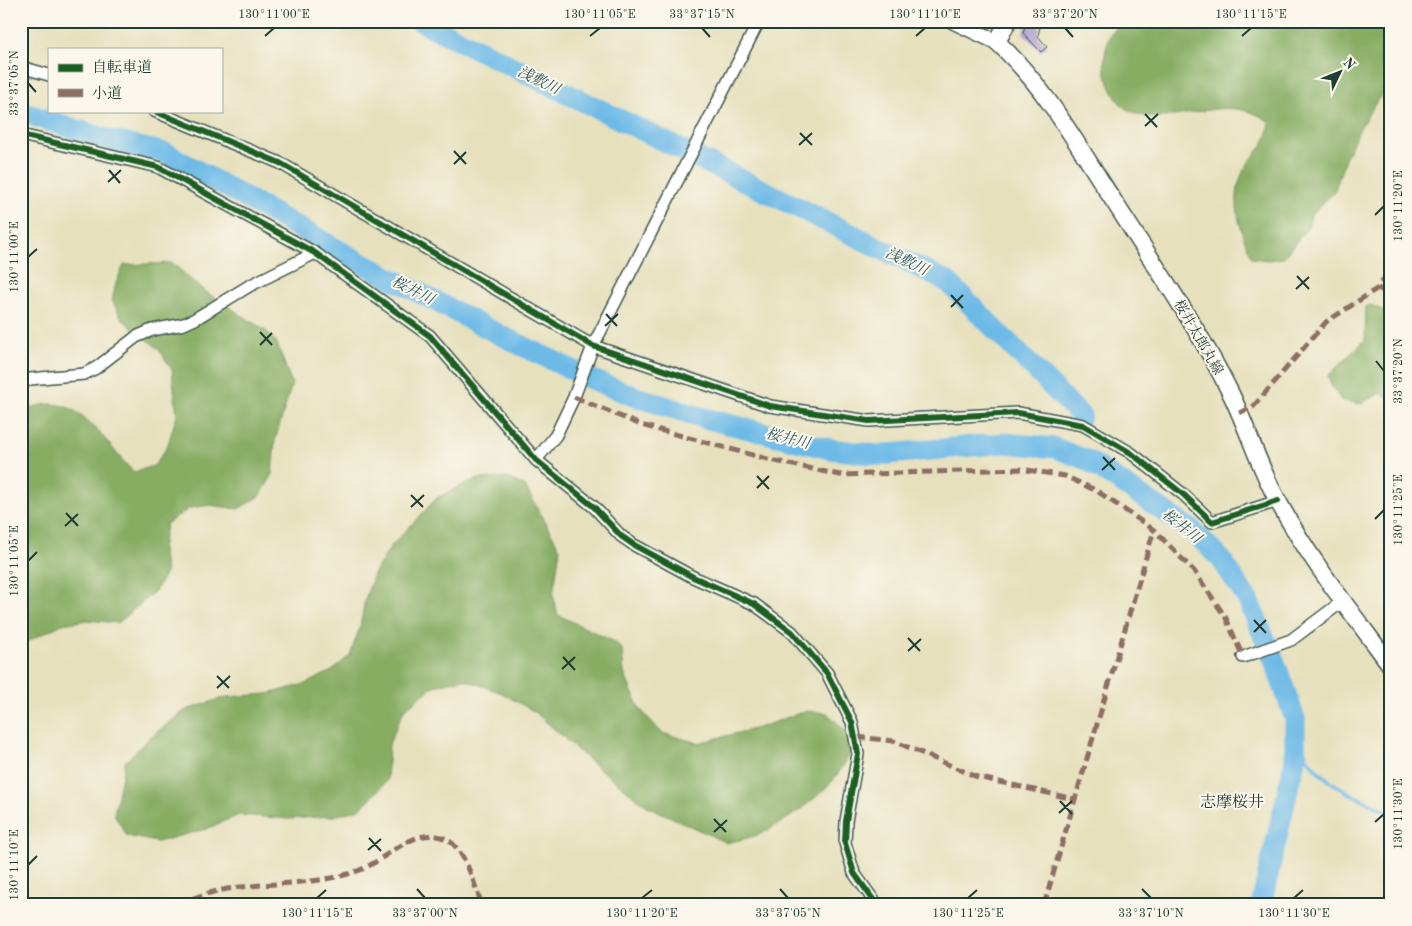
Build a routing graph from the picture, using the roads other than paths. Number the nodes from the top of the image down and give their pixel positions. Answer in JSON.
{"nodes":[{"id":1,"x":758,"y":21,"type":"edge"},
{"id":2,"x":953,"y":21,"type":"edge"},
{"id":3,"x":1008,"y":21,"type":"edge"},
{"id":4,"x":997,"y":42,"type":"junction"},
{"id":5,"x":21,"y":67,"type":"edge"},
{"id":6,"x":48,"y":75,"type":"edge"},
{"id":7,"x":156,"y":112,"type":"edge"},
{"id":8,"x":21,"y":135,"type":"edge"},
{"id":9,"x":315,"y":253,"type":"junction"},
{"id":10,"x":592,"y":351,"type":"junction"},
{"id":11,"x":21,"y":384,"type":"edge"},
{"id":12,"x":536,"y":460,"type":"junction"},
{"id":13,"x":1278,"y":500,"type":"junction"},
{"id":14,"x":1343,"y":601,"type":"junction"},
{"id":15,"x":1243,"y":656,"type":"dead end"},
{"id":16,"x":1391,"y":666,"type":"edge"},
{"id":17,"x":877,"y":905,"type":"edge"}],
"edges":[{"from":1,"to":10,"type":"street"},
{"from":2,"to":4,"type":"street"},
{"from":3,"to":4,"type":"main road"},
{"from":4,"to":13,"type":"main road","name":"桜井太郎丸線"},
{"from":5,"to":6,"type":"street"},
{"from":7,"to":10,"type":"street"},
{"from":8,"to":9,"type":"street"},
{"from":9,"to":11,"type":"street"},
{"from":9,"to":12,"type":"street"},
{"from":10,"to":12,"type":"street"},
{"from":10,"to":13,"type":"street"},
{"from":12,"to":17,"type":"street"},
{"from":13,"to":14,"type":"main road","name":"桜井太郎丸線"},
{"from":14,"to":15,"type":"street"},
{"from":14,"to":16,"type":"main road","name":"桜井太郎丸線"}]}
